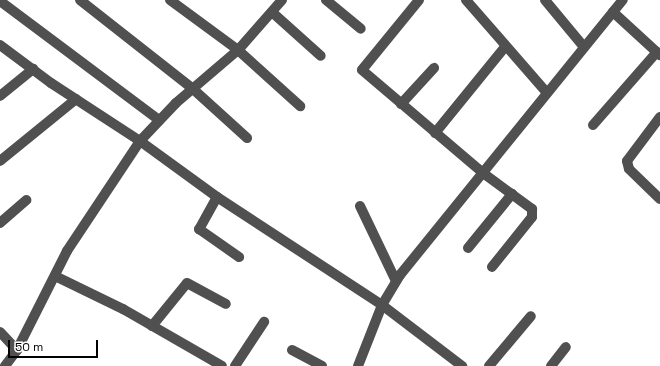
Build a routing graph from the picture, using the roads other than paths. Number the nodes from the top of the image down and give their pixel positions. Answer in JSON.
{"nodes":[{"id":1,"x":80,"y":0,"type":"edge"},
{"id":2,"x":170,"y":0,"type":"edge"},
{"id":3,"x":282,"y":0,"type":"edge"},
{"id":4,"x":326,"y":0,"type":"edge"},
{"id":5,"x":419,"y":0,"type":"edge"},
{"id":6,"x":466,"y":0,"type":"edge"},
{"id":7,"x":545,"y":0,"type":"edge"},
{"id":8,"x":623,"y":0,"type":"edge"},
{"id":9,"x":0,"y":1,"type":"edge"},
{"id":10,"x":613,"y":12,"type":"junction"},
{"id":11,"x":273,"y":13,"type":"junction"},
{"id":12,"x":361,"y":29,"type":"dead end"},
{"id":13,"x":0,"y":45,"type":"edge"},
{"id":14,"x":506,"y":47,"type":"junction"},
{"id":15,"x":584,"y":47,"type":"junction"},
{"id":16,"x":238,"y":50,"type":"junction"},
{"id":17,"x":658,"y":53,"type":"edge"},
{"id":18,"x":321,"y":56,"type":"dead end"},
{"id":19,"x":434,"y":68,"type":"dead end"},
{"id":20,"x":33,"y":69,"type":"junction"},
{"id":21,"x":193,"y":89,"type":"junction"},
{"id":22,"x":547,"y":93,"type":"junction"},
{"id":23,"x":0,"y":96,"type":"edge"},
{"id":24,"x":76,"y":99,"type":"junction"},
{"id":25,"x":401,"y":104,"type":"junction"},
{"id":26,"x":300,"y":106,"type":"dead end"},
{"id":27,"x":660,"y":118,"type":"edge"},
{"id":28,"x":159,"y":120,"type":"junction"},
{"id":29,"x":593,"y":125,"type":"dead end"},
{"id":30,"x":435,"y":133,"type":"junction"},
{"id":31,"x":247,"y":138,"type":"dead end"},
{"id":32,"x":140,"y":141,"type":"junction"},
{"id":33,"x":0,"y":161,"type":"edge"},
{"id":34,"x":483,"y":172,"type":"junction"},
{"id":35,"x":512,"y":194,"type":"junction"},
{"id":36,"x":218,"y":198,"type":"junction"},
{"id":37,"x":660,"y":199,"type":"edge"},
{"id":38,"x":26,"y":200,"type":"dead end"},
{"id":39,"x":360,"y":206,"type":"dead end"},
{"id":40,"x":0,"y":223,"type":"edge"},
{"id":41,"x":468,"y":248,"type":"dead end"},
{"id":42,"x":238,"y":257,"type":"dead end"},
{"id":43,"x":492,"y":267,"type":"dead end"},
{"id":44,"x":55,"y":276,"type":"junction"},
{"id":45,"x":396,"y":281,"type":"junction"},
{"id":46,"x":226,"y":304,"type":"dead end"},
{"id":47,"x":382,"y":305,"type":"junction"},
{"id":48,"x":531,"y":316,"type":"dead end"},
{"id":49,"x":264,"y":322,"type":"dead end"},
{"id":50,"x":152,"y":326,"type":"junction"},
{"id":51,"x":0,"y":332,"type":"edge"},
{"id":52,"x":566,"y":347,"type":"dead end"},
{"id":53,"x":17,"y":350,"type":"junction"},
{"id":54,"x":292,"y":350,"type":"dead end"},
{"id":55,"x":5,"y":366,"type":"edge"},
{"id":56,"x":222,"y":366,"type":"edge"},
{"id":57,"x":236,"y":366,"type":"edge"},
{"id":58,"x":322,"y":366,"type":"edge"},
{"id":59,"x":358,"y":366,"type":"edge"},
{"id":60,"x":462,"y":366,"type":"edge"},
{"id":61,"x":489,"y":366,"type":"edge"},
{"id":62,"x":551,"y":366,"type":"edge"}],
"edges":[{"from":1,"to":21,"type":"street"},
{"from":2,"to":16,"type":"street"},
{"from":3,"to":11,"type":"street"},
{"from":4,"to":12,"type":"street"},
{"from":5,"to":25,"type":"street"},
{"from":6,"to":14,"type":"street"},
{"from":7,"to":15,"type":"street"},
{"from":8,"to":10,"type":"street"},
{"from":9,"to":28,"type":"street"},
{"from":10,"to":15,"type":"street"},
{"from":10,"to":17,"type":"street"},
{"from":11,"to":16,"type":"street"},
{"from":11,"to":18,"type":"street"},
{"from":13,"to":20,"type":"street"},
{"from":14,"to":22,"type":"street"},
{"from":14,"to":30,"type":"street"},
{"from":15,"to":22,"type":"street"},
{"from":16,"to":21,"type":"street"},
{"from":16,"to":26,"type":"street"},
{"from":17,"to":29,"type":"street"},
{"from":19,"to":25,"type":"street"},
{"from":20,"to":23,"type":"street"},
{"from":20,"to":24,"type":"street"},
{"from":21,"to":28,"type":"street"},
{"from":21,"to":31,"type":"street"},
{"from":22,"to":34,"type":"street"},
{"from":24,"to":32,"type":"street"},
{"from":24,"to":33,"type":"street"},
{"from":25,"to":30,"type":"street"},
{"from":27,"to":37,"type":"street"},
{"from":28,"to":32,"type":"street"},
{"from":30,"to":34,"type":"street"},
{"from":32,"to":36,"type":"street"},
{"from":32,"to":44,"type":"street"},
{"from":34,"to":35,"type":"street"},
{"from":34,"to":45,"type":"street"},
{"from":35,"to":41,"type":"street"},
{"from":35,"to":43,"type":"street"},
{"from":36,"to":42,"type":"street"},
{"from":36,"to":47,"type":"street"},
{"from":38,"to":40,"type":"street"},
{"from":39,"to":45,"type":"street"},
{"from":44,"to":50,"type":"street"},
{"from":44,"to":53,"type":"street"},
{"from":45,"to":47,"type":"street"},
{"from":46,"to":50,"type":"street"},
{"from":47,"to":59,"type":"street"},
{"from":47,"to":60,"type":"street"},
{"from":48,"to":61,"type":"street"},
{"from":49,"to":57,"type":"street"},
{"from":50,"to":56,"type":"street"},
{"from":51,"to":53,"type":"street"},
{"from":52,"to":62,"type":"street"},
{"from":53,"to":55,"type":"street"},
{"from":54,"to":58,"type":"street"}]}
